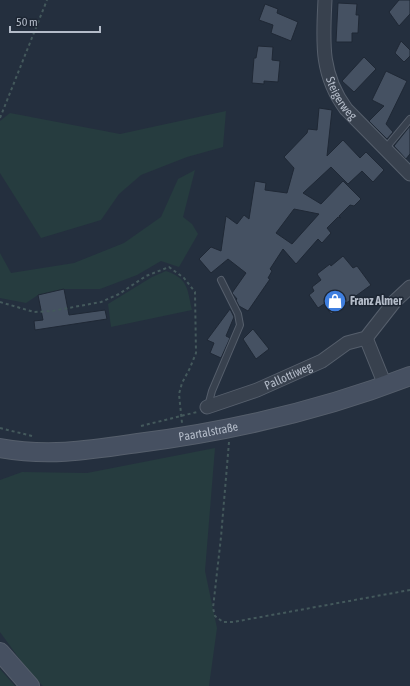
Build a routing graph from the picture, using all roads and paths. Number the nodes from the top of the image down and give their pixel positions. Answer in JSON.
{"nodes":[{"id":1,"x":47,"y":0,"type":"edge"},
{"id":2,"x":325,"y":0,"type":"edge"},
{"id":3,"x":0,"y":118,"type":"edge"},
{"id":4,"x":410,"y":119,"type":"edge"},
{"id":5,"x":385,"y":149,"type":"junction"},
{"id":6,"x":410,"y":174,"type":"edge"},
{"id":7,"x":221,"y":280,"type":"dead end"},
{"id":8,"x":410,"y":287,"type":"edge"},
{"id":9,"x":0,"y":302,"type":"edge"},
{"id":10,"x":366,"y":338,"type":"junction"},
{"id":11,"x":410,"y":376,"type":"edge"},
{"id":12,"x":385,"y":385,"type":"junction"},
{"id":13,"x":207,"y":407,"type":"junction"},
{"id":14,"x":181,"y":416,"type":"junction"},
{"id":15,"x":0,"y":428,"type":"edge"},
{"id":16,"x":137,"y":428,"type":"dead end"},
{"id":17,"x":230,"y":428,"type":"junction"},
{"id":18,"x":38,"y":437,"type":"dead end"},
{"id":19,"x":184,"y":437,"type":"junction"},
{"id":20,"x":0,"y":448,"type":"edge"},
{"id":21,"x":410,"y":590,"type":"edge"},
{"id":22,"x":0,"y":652,"type":"edge"},
{"id":23,"x":30,"y":686,"type":"edge"}],
"edges":[{"from":1,"to":3,"type":"path"},
{"from":2,"to":5,"type":"street","name":"Steigerweg"},
{"from":4,"to":5,"type":"lane"},
{"from":5,"to":6,"type":"street","name":"Steigerweg"},
{"from":7,"to":13,"type":"lane"},
{"from":8,"to":10,"type":"street"},
{"from":9,"to":14,"type":"path"},
{"from":10,"to":12,"type":"street"},
{"from":10,"to":13,"type":"street","name":"Pallottiweg"},
{"from":11,"to":12,"type":"main road","name":"Paartalstraße"},
{"from":12,"to":17,"type":"main road","name":"Paartalstraße"},
{"from":13,"to":14,"type":"path"},
{"from":14,"to":16,"type":"path"},
{"from":14,"to":19,"type":"path"},
{"from":15,"to":18,"type":"path"},
{"from":17,"to":19,"type":"main road","name":"Paartalstraße"},
{"from":17,"to":21,"type":"path"},
{"from":19,"to":20,"type":"main road","name":"Paartalstraße"},
{"from":22,"to":23,"type":"main road"}]}
